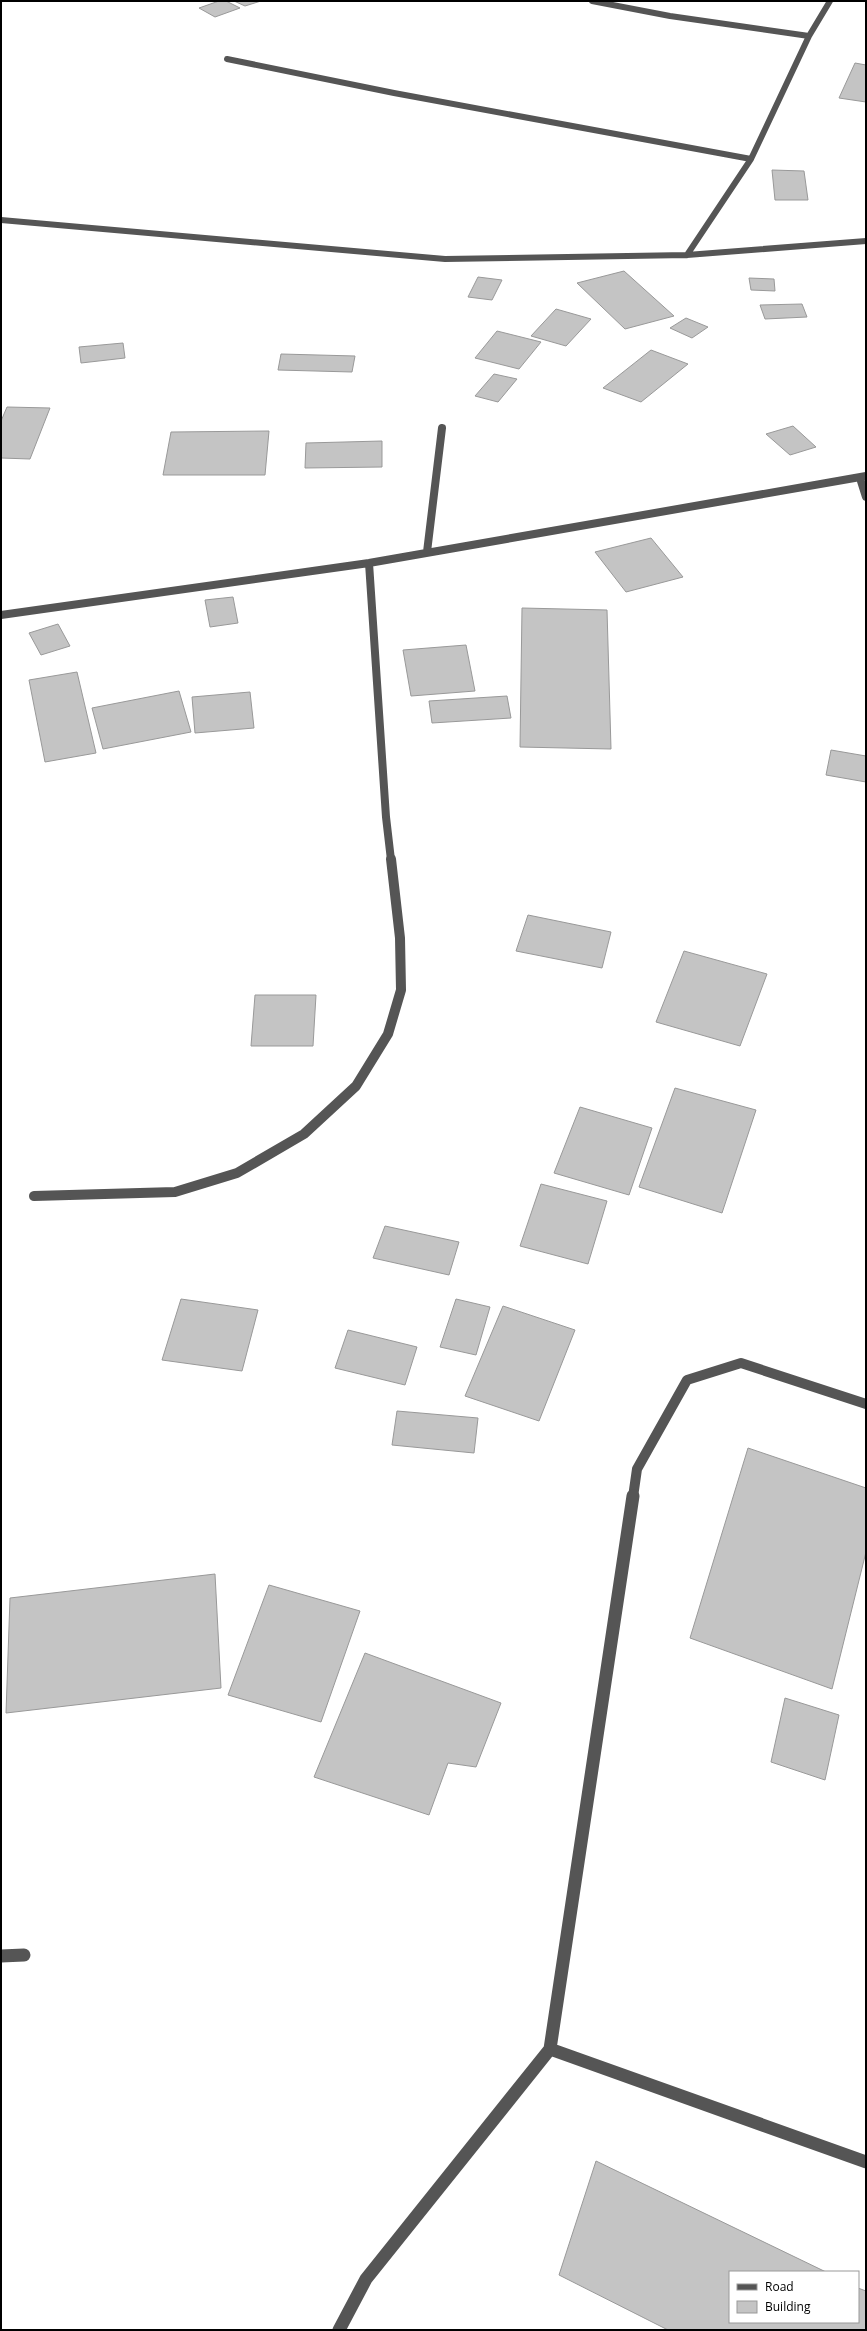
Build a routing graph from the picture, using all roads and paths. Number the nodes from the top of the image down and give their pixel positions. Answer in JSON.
{"nodes":[{"id":1,"x":592,"y":1,"type":"edge"},
{"id":2,"x":830,"y":1,"type":"edge"},
{"id":3,"x":809,"y":36,"type":"junction"},
{"id":4,"x":227,"y":59,"type":"dead end"},
{"id":5,"x":752,"y":159,"type":"junction"},
{"id":6,"x":1,"y":220,"type":"edge"},
{"id":7,"x":866,"y":240,"type":"edge"},
{"id":8,"x":687,"y":255,"type":"junction"},
{"id":9,"x":442,"y":428,"type":"dead end"},
{"id":10,"x":863,"y":477,"type":"edge"},
{"id":11,"x":866,"y":497,"type":"edge"},
{"id":12,"x":427,"y":552,"type":"junction"},
{"id":13,"x":369,"y":563,"type":"junction"},
{"id":14,"x":1,"y":615,"type":"edge"},
{"id":15,"x":34,"y":1196,"type":"dead end"},
{"id":16,"x":866,"y":1404,"type":"edge"},
{"id":17,"x":24,"y":1955,"type":"dead end"},
{"id":18,"x":1,"y":1956,"type":"edge"},
{"id":19,"x":550,"y":2049,"type":"junction"},
{"id":20,"x":866,"y":2162,"type":"edge"},
{"id":21,"x":339,"y":2330,"type":"edge"}],
"edges":[{"from":1,"to":3,"type":"street"},
{"from":2,"to":3,"type":"street"},
{"from":3,"to":5,"type":"street"},
{"from":4,"to":5,"type":"street"},
{"from":5,"to":8,"type":"street"},
{"from":6,"to":8,"type":"street"},
{"from":7,"to":8,"type":"street"},
{"from":9,"to":12,"type":"street"},
{"from":10,"to":11,"type":"street"},
{"from":10,"to":12,"type":"street"},
{"from":12,"to":13,"type":"street"},
{"from":13,"to":14,"type":"street"},
{"from":13,"to":15,"type":"street"},
{"from":16,"to":19,"type":"street"},
{"from":17,"to":18,"type":"street"},
{"from":19,"to":20,"type":"street"},
{"from":19,"to":21,"type":"street"}]}
